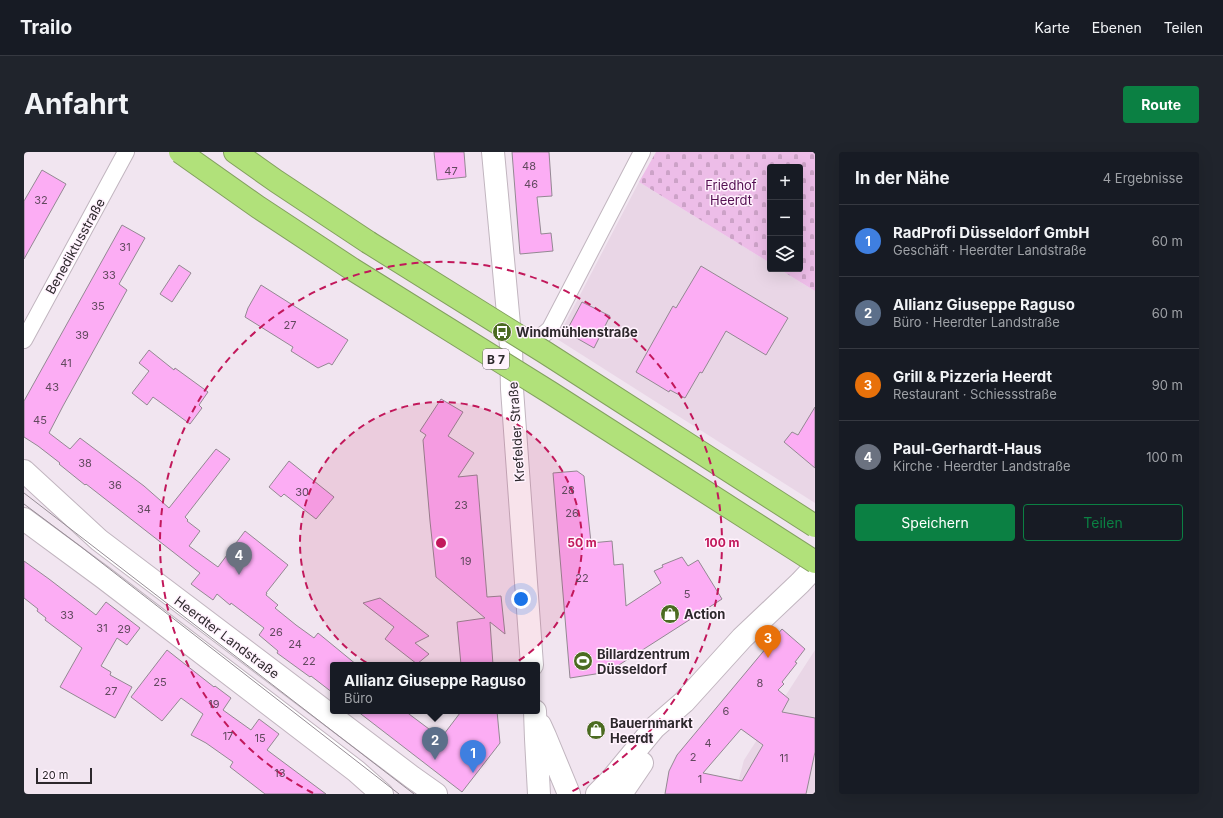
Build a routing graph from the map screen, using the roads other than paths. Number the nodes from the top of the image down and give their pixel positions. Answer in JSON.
{"nodes":[{"id":1,"x":126,"y":152,"type":"edge"},
{"id":2,"x":180,"y":152,"type":"edge"},
{"id":3,"x":235,"y":152,"type":"edge"},
{"id":4,"x":493,"y":152,"type":"edge"},
{"id":5,"x":642,"y":152,"type":"edge"},
{"id":6,"x":24,"y":340,"type":"edge"},
{"id":7,"x":511,"y":346,"type":"junction"},
{"id":8,"x":24,"y":471,"type":"edge"},
{"id":9,"x":24,"y":519,"type":"edge"},
{"id":10,"x":815,"y":526,"type":"edge"},
{"id":11,"x":815,"y":562,"type":"edge"},
{"id":12,"x":815,"y":567,"type":"edge"},
{"id":13,"x":532,"y":662,"type":"edge"},
{"id":14,"x":536,"y":715,"type":"edge"},
{"id":15,"x":610,"y":791,"type":"edge"},
{"id":16,"x":540,"y":792,"type":"edge"},
{"id":17,"x":382,"y":794,"type":"edge"},
{"id":18,"x":436,"y":794,"type":"edge"},
{"id":19,"x":569,"y":794,"type":"edge"}],
"edges":[{"from":1,"to":6,"type":"street","name":"Benediktusstraße"},
{"from":2,"to":11,"type":"highway","number":"B 7","bridge":true},
{"from":3,"to":10,"type":"highway","number":"B 7","bridge":true},
{"from":4,"to":7,"type":"main road","name":"Krefelder Straße"},
{"from":5,"to":7,"type":"street"},
{"from":7,"to":13,"type":"main road","name":"Krefelder Straße"},
{"from":8,"to":18,"type":"main road","name":"Heerdter Landstraße"},
{"from":9,"to":17,"type":"main road"},
{"from":12,"to":15,"type":"main road"},
{"from":14,"to":16,"type":"main road"},
{"from":14,"to":19,"type":"main road"}]}
